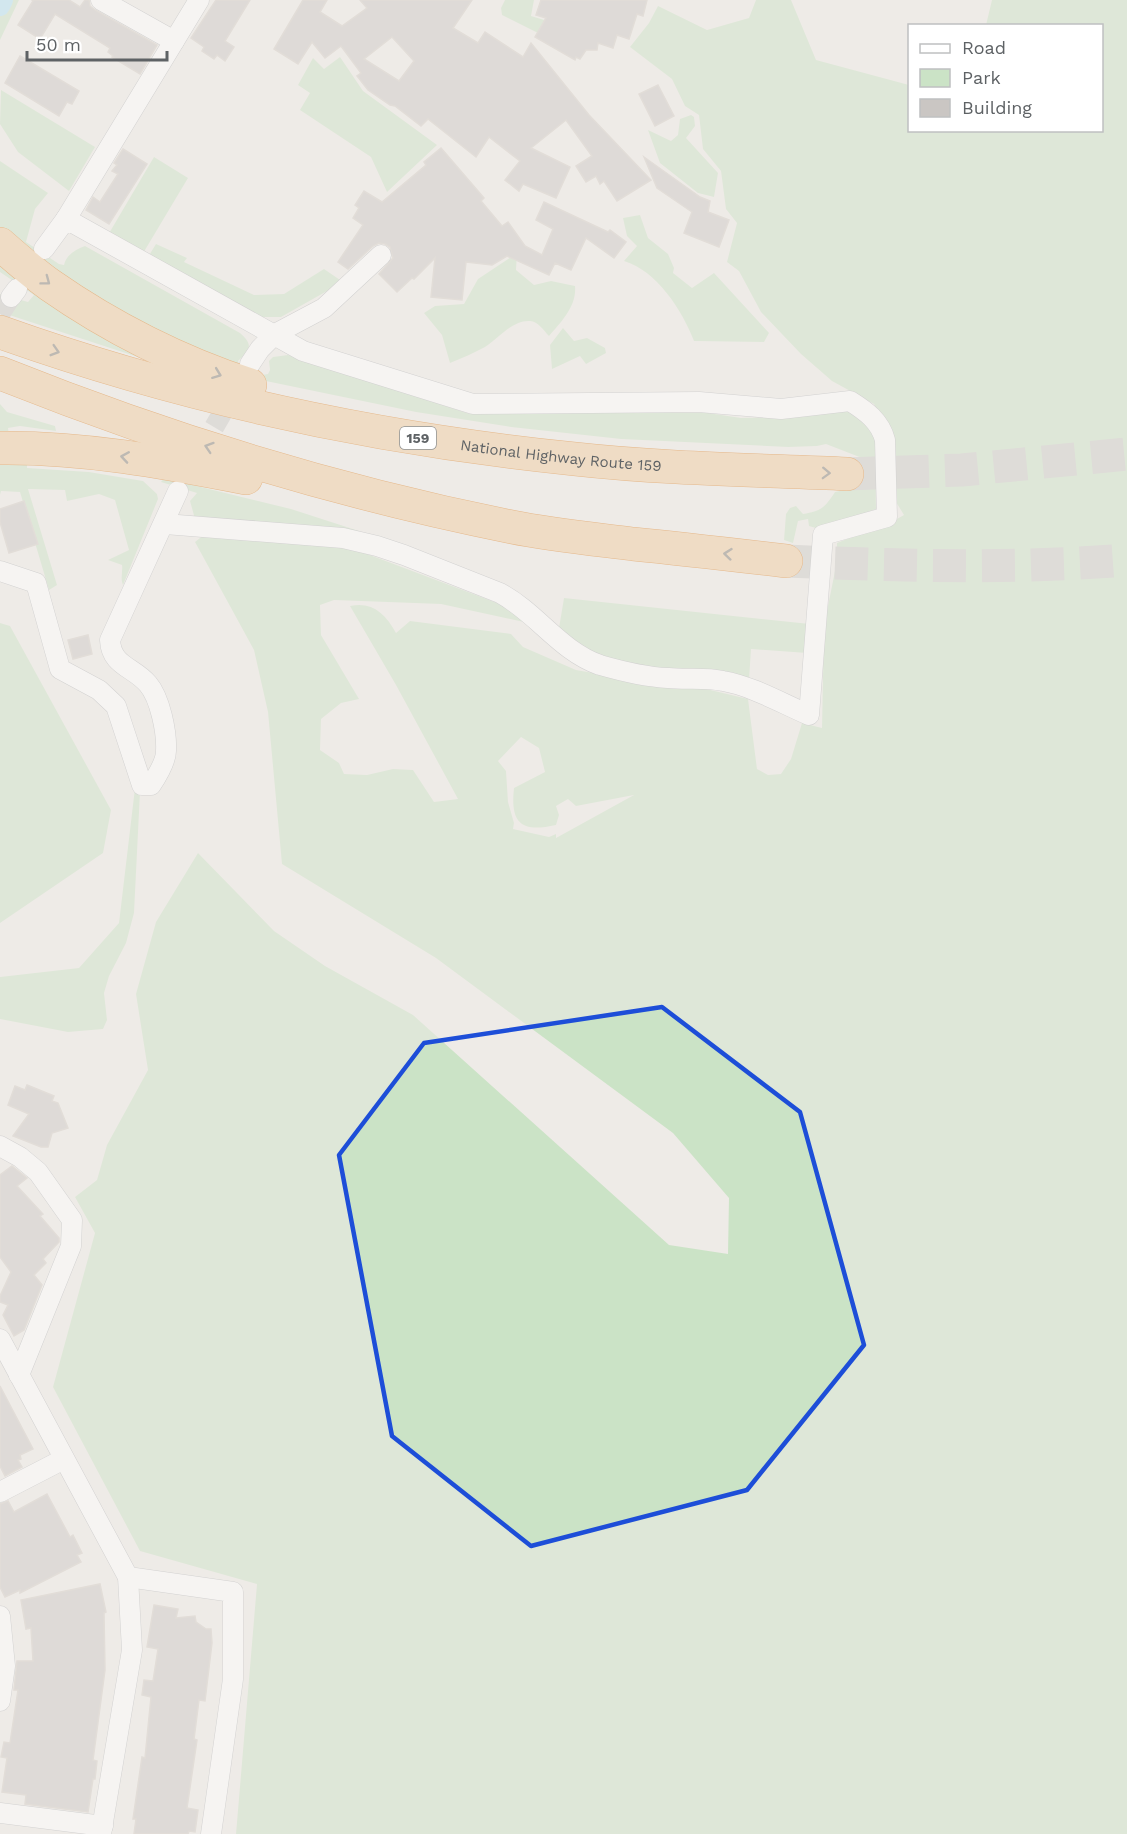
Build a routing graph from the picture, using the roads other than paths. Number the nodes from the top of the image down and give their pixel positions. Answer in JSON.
{"nodes":[{"id":1,"x":101,"y":0,"type":"edge"},
{"id":2,"x":199,"y":0,"type":"edge"},
{"id":3,"x":174,"y":41,"type":"junction"},
{"id":4,"x":66,"y":219,"type":"junction"},
{"id":5,"x":0,"y":244,"type":"edge"},
{"id":6,"x":44,"y":249,"type":"dead end"},
{"id":7,"x":381,"y":255,"type":"dead end"},
{"id":8,"x":0,"y":332,"type":"edge"},
{"id":9,"x":275,"y":334,"type":"junction"},
{"id":10,"x":250,"y":364,"type":"dead end"},
{"id":11,"x":0,"y":373,"type":"edge"},
{"id":12,"x":0,"y":448,"type":"edge"},
{"id":13,"x":776,"y":471,"type":"junction"},
{"id":14,"x":847,"y":474,"type":"tunnel mouth"},
{"id":15,"x":178,"y":491,"type":"dead end"},
{"id":16,"x":165,"y":524,"type":"junction"},
{"id":17,"x":513,"y":527,"type":"junction"},
{"id":18,"x":786,"y":561,"type":"tunnel mouth"},
{"id":19,"x":0,"y":571,"type":"edge"},
{"id":20,"x":0,"y":1146,"type":"edge"},
{"id":21,"x":0,"y":1339,"type":"edge"},
{"id":22,"x":19,"y":1375,"type":"junction"},
{"id":23,"x":64,"y":1459,"type":"junction"},
{"id":24,"x":0,"y":1492,"type":"edge"},
{"id":25,"x":128,"y":1577,"type":"junction"},
{"id":26,"x":0,"y":1616,"type":"edge"},
{"id":27,"x":0,"y":1701,"type":"edge"},
{"id":28,"x":0,"y":1813,"type":"edge"},
{"id":29,"x":102,"y":1830,"type":"edge"},
{"id":30,"x":211,"y":1834,"type":"edge"}],
"edges":[{"from":1,"to":3,"type":"street"},
{"from":2,"to":3,"type":"street"},
{"from":3,"to":4,"type":"street"},
{"from":4,"to":6,"type":"street"},
{"from":4,"to":9,"type":"street"},
{"from":5,"to":13,"type":"highway","number":"159","one_way":true},
{"from":7,"to":9,"type":"street"},
{"from":8,"to":13,"type":"highway","name":"National Highway Route 159","number":"159","one_way":true},
{"from":9,"to":10,"type":"street"},
{"from":9,"to":16,"type":"street"},
{"from":17,"to":11,"type":"highway","one_way":true},
{"from":17,"to":12,"type":"highway","one_way":true},
{"from":13,"to":14,"type":"highway","name":"National Highway Route 159","number":"159","one_way":true},
{"from":15,"to":16,"type":"street"},
{"from":16,"to":19,"type":"street"},
{"from":18,"to":17,"type":"highway","one_way":true},
{"from":20,"to":22,"type":"street"},
{"from":21,"to":22,"type":"street"},
{"from":22,"to":23,"type":"street"},
{"from":23,"to":24,"type":"street"},
{"from":23,"to":25,"type":"street"},
{"from":25,"to":29,"type":"street"},
{"from":25,"to":30,"type":"street"},
{"from":26,"to":27,"type":"street"},
{"from":28,"to":29,"type":"street"}]}
